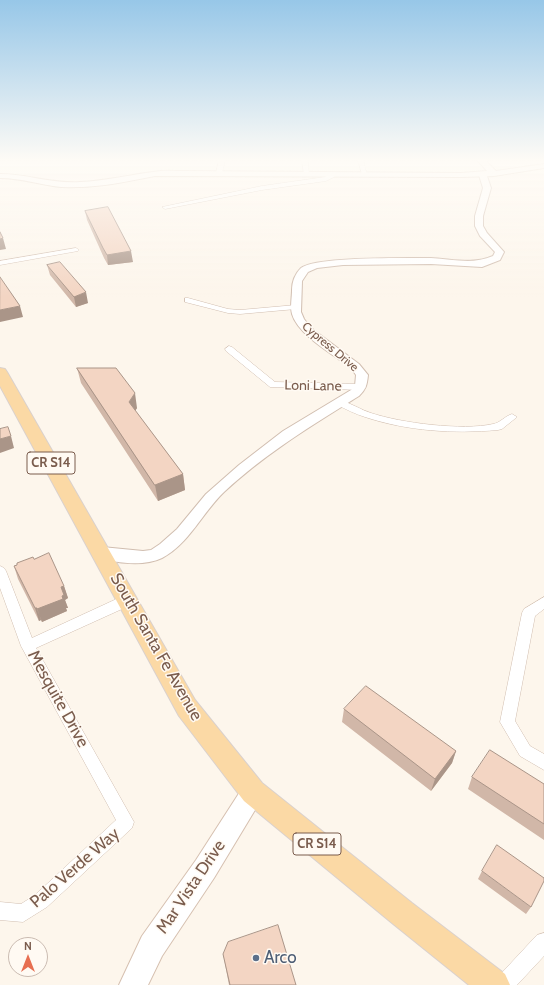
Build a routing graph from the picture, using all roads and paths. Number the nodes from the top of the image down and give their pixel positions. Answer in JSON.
{"nodes":[{"id":1,"x":170,"y":206,"type":"edge"},
{"id":2,"x":482,"y":206,"type":"edge"},
{"id":3,"x":165,"y":207,"type":"dead end"},
{"id":4,"x":76,"y":250,"type":"dead end"},
{"id":5,"x":0,"y":263,"type":"edge"},
{"id":6,"x":188,"y":300,"type":"dead end"},
{"id":7,"x":296,"y":307,"type":"junction"},
{"id":8,"x":229,"y":349,"type":"dead end"},
{"id":9,"x":0,"y":372,"type":"edge"},
{"id":10,"x":361,"y":387,"type":"junction"},
{"id":11,"x":340,"y":403,"type":"junction"},
{"id":12,"x":512,"y":418,"type":"dead end"},
{"id":13,"x":102,"y":553,"type":"junction"},
{"id":14,"x":0,"y":571,"type":"edge"},
{"id":15,"x":128,"y":600,"type":"junction"},
{"id":16,"x":544,"y":602,"type":"edge"},
{"id":17,"x":28,"y":646,"type":"junction"},
{"id":18,"x":544,"y":762,"type":"edge"},
{"id":19,"x":253,"y":792,"type":"junction"},
{"id":20,"x":126,"y":822,"type":"joint"},
{"id":21,"x":0,"y":911,"type":"edge"},
{"id":22,"x":544,"y":942,"type":"edge"},
{"id":23,"x":134,"y":985,"type":"edge"},
{"id":24,"x":494,"y":985,"type":"edge"},
{"id":25,"x":504,"y":985,"type":"edge"}],
"edges":[{"from":1,"to":3,"type":"street"},
{"from":2,"to":7,"type":"street","name":"Cypress Drive"},
{"from":4,"to":5,"type":"street"},
{"from":6,"to":7,"type":"street"},
{"from":7,"to":10,"type":"street","name":"Cypress Drive"},
{"from":8,"to":10,"type":"street","name":"Loni Lane"},
{"from":9,"to":13,"type":"main road","name":"South Santa Fe Avenue","number":"CR S14"},
{"from":10,"to":11,"type":"street","name":"Cypress Drive"},
{"from":11,"to":12,"type":"street"},
{"from":11,"to":13,"type":"street","name":"Cypress Drive"},
{"from":13,"to":15,"type":"main road","name":"South Santa Fe Avenue","number":"CR S14"},
{"from":14,"to":17,"type":"street","name":"Mesquite Drive"},
{"from":15,"to":17,"type":"street"},
{"from":15,"to":19,"type":"main road","name":"South Santa Fe Avenue","number":"CR S14"},
{"from":16,"to":18,"type":"street"},
{"from":17,"to":20,"type":"street","name":"Mesquite Drive"},
{"from":19,"to":23,"type":"main road","name":"Mar Vista Drive"},
{"from":19,"to":24,"type":"main road","name":"South Santa Fe Avenue","number":"CR S14"},
{"from":20,"to":21,"type":"street","name":"Palo Verde Way"},
{"from":22,"to":25,"type":"street"}]}
